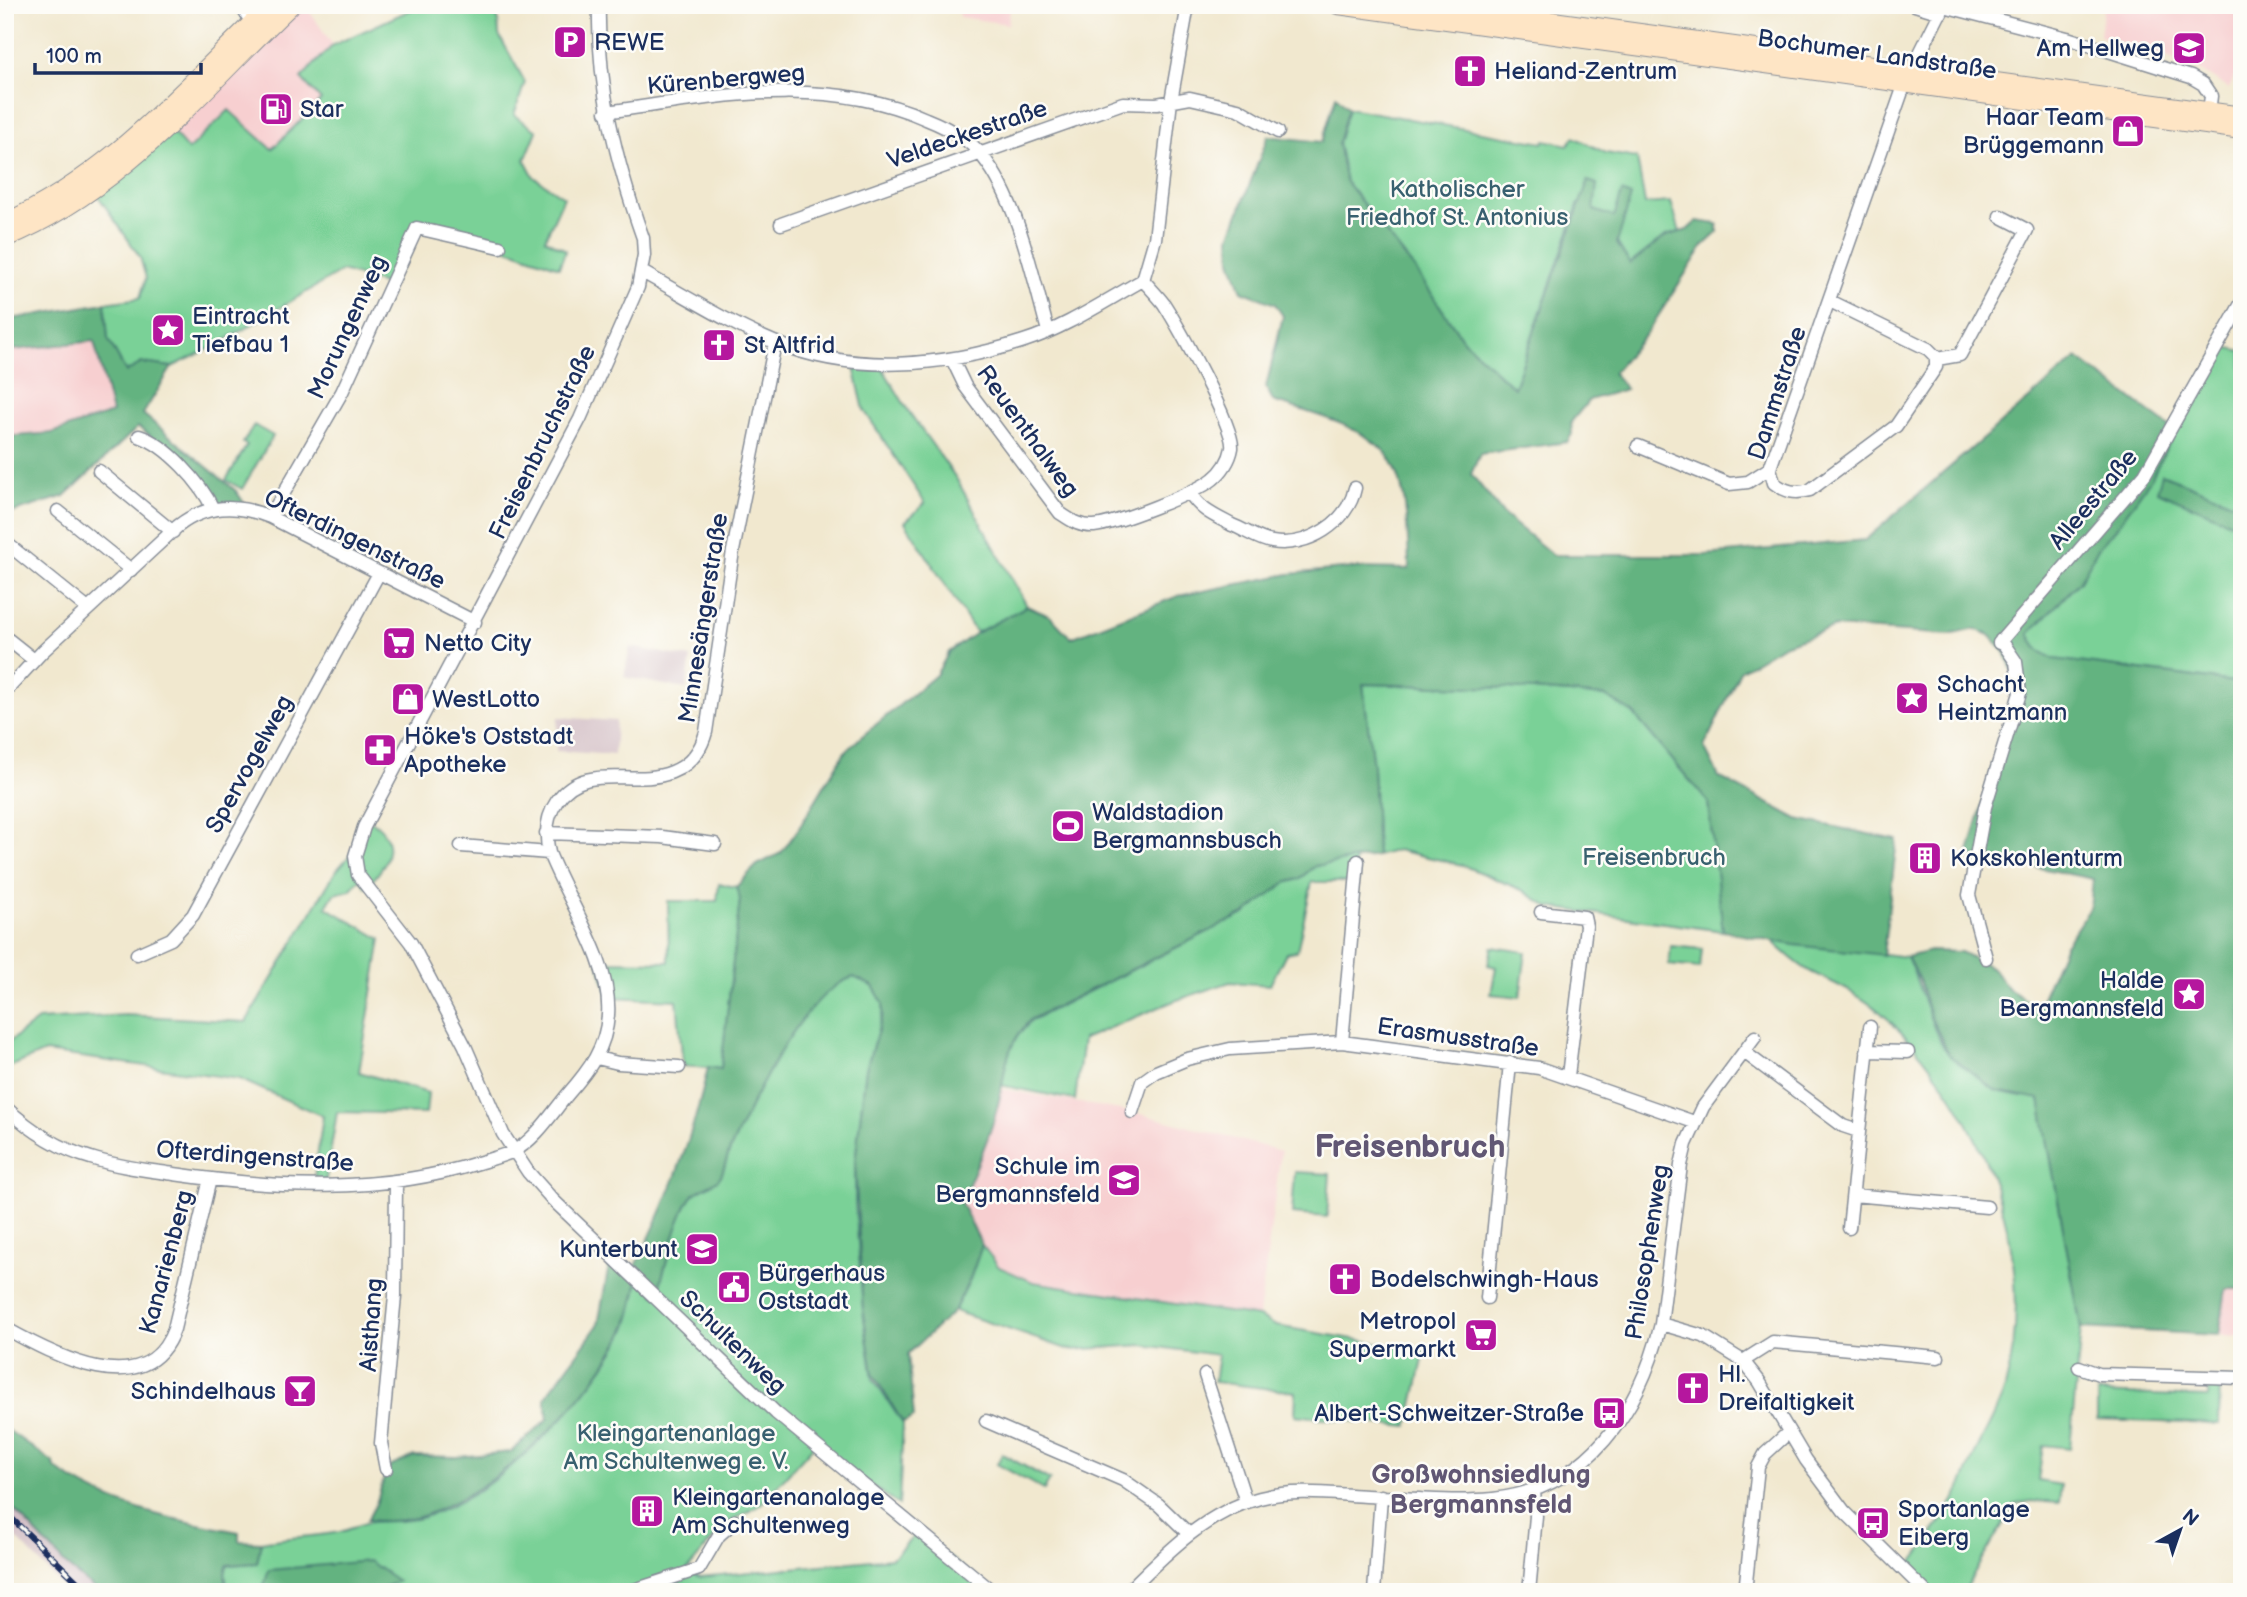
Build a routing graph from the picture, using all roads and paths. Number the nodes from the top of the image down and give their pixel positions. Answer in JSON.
{"nodes":[{"id":1,"x":240,"y":5,"type":"edge"},
{"id":2,"x":271,"y":5,"type":"edge"},
{"id":3,"x":291,"y":5,"type":"edge"},
{"id":4,"x":599,"y":5,"type":"edge"},
{"id":5,"x":1188,"y":5,"type":"edge"},
{"id":6,"x":1338,"y":5,"type":"edge"},
{"id":7,"x":1438,"y":5,"type":"edge"},
{"id":8,"x":1915,"y":5,"type":"edge"},
{"id":9,"x":1943,"y":8,"type":"edge"},
{"id":10,"x":256,"y":29,"type":"junction"},
{"id":11,"x":1908,"y":77,"type":"junction"},
{"id":12,"x":1171,"y":102,"type":"junction"},
{"id":13,"x":606,"y":112,"type":"junction"},
{"id":14,"x":2209,"y":112,"type":"junction"},
{"id":15,"x":2242,"y":116,"type":"edge"},
{"id":16,"x":2242,"y":130,"type":"edge"},
{"id":17,"x":1278,"y":132,"type":"dead end"},
{"id":18,"x":981,"y":154,"type":"junction"},
{"id":19,"x":2000,"y":216,"type":"dead end"},
{"id":20,"x":5,"y":223,"type":"edge"},
{"id":21,"x":780,"y":224,"type":"dead end"},
{"id":22,"x":5,"y":238,"type":"edge"},
{"id":23,"x":500,"y":247,"type":"dead end"},
{"id":24,"x":642,"y":272,"type":"junction"},
{"id":25,"x":1143,"y":280,"type":"junction"},
{"id":26,"x":1829,"y":301,"type":"junction"},
{"id":27,"x":2242,"y":302,"type":"edge"},
{"id":28,"x":1048,"y":331,"type":"junction"},
{"id":29,"x":775,"y":343,"type":"junction"},
{"id":30,"x":952,"y":359,"type":"junction"},
{"id":31,"x":1937,"y":359,"type":"junction"},
{"id":32,"x":139,"y":436,"type":"dead end"},
{"id":33,"x":1638,"y":446,"type":"dead end"},
{"id":34,"x":1770,"y":468,"type":"junction"},
{"id":35,"x":99,"y":471,"type":"dead end"},
{"id":36,"x":1354,"y":488,"type":"dead end"},
{"id":37,"x":1190,"y":493,"type":"junction"},
{"id":38,"x":214,"y":509,"type":"junction"},
{"id":39,"x":58,"y":511,"type":"dead end"},
{"id":40,"x":270,"y":517,"type":"junction"},
{"id":41,"x":173,"y":532,"type":"junction"},
{"id":42,"x":5,"y":541,"type":"edge"},
{"id":43,"x":131,"y":570,"type":"junction"},
{"id":44,"x":379,"y":573,"type":"junction"},
{"id":45,"x":88,"y":609,"type":"junction"},
{"id":46,"x":475,"y":622,"type":"junction"},
{"id":47,"x":5,"y":636,"type":"edge"},
{"id":48,"x":34,"y":660,"type":"junction"},
{"id":49,"x":5,"y":692,"type":"edge"},
{"id":50,"x":547,"y":833,"type":"junction"},
{"id":51,"x":715,"y":844,"type":"dead end"},
{"id":52,"x":461,"y":846,"type":"dead end"},
{"id":53,"x":549,"y":853,"type":"junction"},
{"id":54,"x":1358,"y":861,"type":"dead end"},
{"id":55,"x":357,"y":871,"type":"joint"},
{"id":56,"x":1541,"y":912,"type":"dead end"},
{"id":57,"x":137,"y":954,"type":"dead end"},
{"id":58,"x":1986,"y":958,"type":"dead end"},
{"id":59,"x":1870,"y":1027,"type":"dead end"},
{"id":60,"x":1755,"y":1037,"type":"dead end"},
{"id":61,"x":1342,"y":1042,"type":"junction"},
{"id":62,"x":1867,"y":1051,"type":"junction"},
{"id":63,"x":1744,"y":1052,"type":"junction"},
{"id":64,"x":1908,"y":1052,"type":"dead end"},
{"id":65,"x":597,"y":1058,"type":"junction"},
{"id":66,"x":1510,"y":1063,"type":"junction"},
{"id":67,"x":679,"y":1067,"type":"dead end"},
{"id":68,"x":1568,"y":1076,"type":"junction"},
{"id":69,"x":5,"y":1107,"type":"edge"},
{"id":70,"x":1132,"y":1112,"type":"dead end"},
{"id":71,"x":1694,"y":1122,"type":"junction"},
{"id":72,"x":1858,"y":1131,"type":"junction"},
{"id":73,"x":513,"y":1151,"type":"junction"},
{"id":74,"x":210,"y":1179,"type":"junction"},
{"id":75,"x":396,"y":1182,"type":"junction"},
{"id":76,"x":1853,"y":1195,"type":"junction"},
{"id":77,"x":1987,"y":1207,"type":"dead end"},
{"id":78,"x":1849,"y":1228,"type":"dead end"},
{"id":79,"x":1487,"y":1298,"type":"dead end"},
{"id":80,"x":1661,"y":1324,"type":"junction"},
{"id":81,"x":5,"y":1328,"type":"edge"},
{"id":82,"x":1938,"y":1357,"type":"dead end"},
{"id":83,"x":1743,"y":1361,"type":"junction"},
{"id":84,"x":2079,"y":1367,"type":"dead end"},
{"id":85,"x":1205,"y":1375,"type":"dead end"},
{"id":86,"x":2242,"y":1378,"type":"edge"},
{"id":87,"x":986,"y":1421,"type":"dead end"},
{"id":88,"x":1789,"y":1432,"type":"junction"},
{"id":89,"x":386,"y":1469,"type":"dead end"},
{"id":90,"x":1534,"y":1491,"type":"junction"},
{"id":91,"x":1381,"y":1496,"type":"junction"},
{"id":92,"x":1246,"y":1502,"type":"junction"},
{"id":93,"x":735,"y":1521,"type":"dead end"},
{"id":94,"x":1189,"y":1534,"type":"junction"},
{"id":95,"x":628,"y":1592,"type":"edge"},
{"id":96,"x":993,"y":1592,"type":"edge"},
{"id":97,"x":1127,"y":1592,"type":"edge"},
{"id":98,"x":1374,"y":1592,"type":"edge"},
{"id":99,"x":1529,"y":1592,"type":"edge"},
{"id":100,"x":1745,"y":1592,"type":"edge"},
{"id":101,"x":1926,"y":1592,"type":"edge"}],
"edges":[{"from":1,"to":10,"type":"street"},
{"from":2,"to":10,"type":"main road"},
{"from":3,"to":10,"type":"main road"},
{"from":4,"to":13,"type":"street","name":"Freisenbruchstraße"},
{"from":5,"to":12,"type":"street"},
{"from":6,"to":11,"type":"main road","name":"Bochumer Landstraße"},
{"from":7,"to":11,"type":"main road","name":"Bochumer Landstraße"},
{"from":8,"to":9,"type":"street"},
{"from":9,"to":11,"type":"street","name":"Dammstraße"},
{"from":9,"to":14,"type":"street"},
{"from":10,"to":20,"type":"main road"},
{"from":10,"to":22,"type":"main road"},
{"from":11,"to":14,"type":"main road","name":"Bochumer Landstraße"},
{"from":11,"to":16,"type":"main road","name":"Bochumer Landstraße"},
{"from":11,"to":26,"type":"street","name":"Dammstraße"},
{"from":12,"to":17,"type":"street","name":"Veldeckestraße"},
{"from":12,"to":18,"type":"street","name":"Veldeckestraße"},
{"from":12,"to":25,"type":"street"},
{"from":13,"to":18,"type":"street","name":"Kürenbergweg"},
{"from":13,"to":24,"type":"street","name":"Freisenbruchstraße"},
{"from":14,"to":15,"type":"main road","name":"Bochumer Landstraße"},
{"from":18,"to":21,"type":"street","name":"Veldeckestraße"},
{"from":18,"to":28,"type":"street","name":"Kürenbergweg"},
{"from":19,"to":31,"type":"street"},
{"from":23,"to":40,"type":"street","name":"Morungenweg"},
{"from":24,"to":29,"type":"street"},
{"from":24,"to":46,"type":"street","name":"Freisenbruchstraße"},
{"from":25,"to":28,"type":"street"},
{"from":25,"to":37,"type":"street","name":"Reuenthalweg"},
{"from":26,"to":31,"type":"street","name":"Dammstraße"},
{"from":26,"to":34,"type":"street","name":"Dammstraße"},
{"from":27,"to":58,"type":"street","name":"Alleestraße"},
{"from":28,"to":30,"type":"street"},
{"from":29,"to":30,"type":"street"},
{"from":29,"to":50,"type":"street","name":"Minnesängerstraße"},
{"from":30,"to":37,"type":"street","name":"Reuenthalweg"},
{"from":31,"to":34,"type":"street","name":"Dammstraße"},
{"from":32,"to":38,"type":"street"},
{"from":33,"to":34,"type":"street"},
{"from":35,"to":41,"type":"street"},
{"from":36,"to":37,"type":"street"},
{"from":38,"to":40,"type":"street","name":"Ofterdingenstraße"},
{"from":38,"to":41,"type":"street","name":"Ofterdingenstraße"},
{"from":39,"to":43,"type":"street"},
{"from":40,"to":44,"type":"street","name":"Ofterdingenstraße"},
{"from":41,"to":43,"type":"street","name":"Ofterdingenstraße"},
{"from":42,"to":45,"type":"street"},
{"from":43,"to":45,"type":"street","name":"Ofterdingenstraße"},
{"from":44,"to":46,"type":"street","name":"Ofterdingenstraße"},
{"from":44,"to":57,"type":"street","name":"Spervogelweg"},
{"from":45,"to":48,"type":"street","name":"Ofterdingenstraße"},
{"from":46,"to":55,"type":"street","name":"Freisenbruchstraße"},
{"from":47,"to":48,"type":"street"},
{"from":48,"to":49,"type":"street","name":"Ofterdingenstraße"},
{"from":50,"to":51,"type":"street"},
{"from":50,"to":53,"type":"street","name":"Minnesängerstraße"},
{"from":52,"to":53,"type":"street"},
{"from":53,"to":65,"type":"street","name":"Minnesängerstraße"},
{"from":54,"to":61,"type":"street","name":"Erasmusstraße"},
{"from":55,"to":73,"type":"street","name":"Schultenweg"},
{"from":56,"to":68,"type":"street","name":"Erasmusstraße"},
{"from":59,"to":62,"type":"street"},
{"from":60,"to":63,"type":"street","name":"Philosophenweg"},
{"from":61,"to":66,"type":"street","name":"Erasmusstraße"},
{"from":61,"to":70,"type":"street","name":"Erasmusstraße"},
{"from":62,"to":64,"type":"street"},
{"from":62,"to":72,"type":"street"},
{"from":63,"to":71,"type":"street","name":"Philosophenweg"},
{"from":63,"to":72,"type":"street"},
{"from":65,"to":67,"type":"street"},
{"from":65,"to":73,"type":"street","name":"Minnesängerstraße"},
{"from":66,"to":68,"type":"street","name":"Erasmusstraße"},
{"from":66,"to":79,"type":"street"},
{"from":68,"to":71,"type":"street","name":"Erasmusstraße"},
{"from":69,"to":74,"type":"street","name":"Ofterdingenstraße"},
{"from":71,"to":80,"type":"street","name":"Philosophenweg"},
{"from":72,"to":76,"type":"street"},
{"from":73,"to":75,"type":"street","name":"Ofterdingenstraße"},
{"from":73,"to":96,"type":"street","name":"Schultenweg"},
{"from":74,"to":75,"type":"street","name":"Ofterdingenstraße"},
{"from":74,"to":81,"type":"street","name":"Kanarienberg"},
{"from":75,"to":89,"type":"street","name":"Aisthang"},
{"from":76,"to":77,"type":"street"},
{"from":76,"to":78,"type":"street"},
{"from":80,"to":83,"type":"street"},
{"from":80,"to":90,"type":"street","name":"Philosophenweg"},
{"from":82,"to":83,"type":"street"},
{"from":83,"to":88,"type":"street"},
{"from":84,"to":86,"type":"street"},
{"from":85,"to":92,"type":"street"},
{"from":87,"to":94,"type":"street"},
{"from":88,"to":100,"type":"street"},
{"from":88,"to":101,"type":"street"},
{"from":90,"to":91,"type":"street","name":"Philosophenweg"},
{"from":90,"to":99,"type":"street"},
{"from":91,"to":92,"type":"street","name":"Philosophenweg"},
{"from":91,"to":98,"type":"street"},
{"from":92,"to":94,"type":"street","name":"Philosophenweg"},
{"from":93,"to":95,"type":"street"},
{"from":94,"to":97,"type":"street","name":"Philosophenweg"}]}
